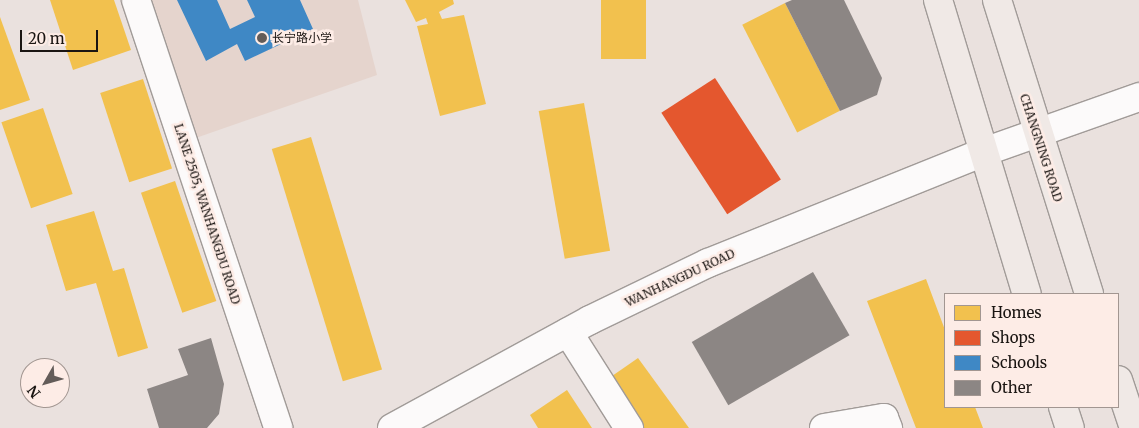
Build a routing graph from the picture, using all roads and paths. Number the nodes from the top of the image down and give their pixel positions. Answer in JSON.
{"nodes":[{"id":1,"x":136,"y":0,"type":"edge"},
{"id":2,"x":938,"y":0,"type":"edge"},
{"id":3,"x":997,"y":0,"type":"edge"},
{"id":4,"x":1139,"y":97,"type":"edge"},
{"id":5,"x":1035,"y":132,"type":"junction"},
{"id":6,"x":981,"y":153,"type":"junction"},
{"id":7,"x":1027,"y":293,"type":"edge"},
{"id":8,"x":1089,"y":293,"type":"edge"},
{"id":9,"x":568,"y":332,"type":"junction"},
{"id":10,"x":1119,"y":383,"type":"edge"},
{"id":11,"x":1063,"y":408,"type":"edge"},
{"id":12,"x":278,"y":428,"type":"edge"},
{"id":13,"x":392,"y":428,"type":"edge"},
{"id":14,"x":629,"y":428,"type":"edge"},
{"id":15,"x":824,"y":428,"type":"edge"},
{"id":16,"x":888,"y":428,"type":"edge"},
{"id":17,"x":1070,"y":428,"type":"edge"},
{"id":18,"x":1134,"y":428,"type":"edge"}],
"edges":[{"from":1,"to":12,"type":"street","name":"LANE 2505, WANHANGDU ROAD"},
{"from":2,"to":6,"type":"main road"},
{"from":3,"to":5,"type":"main road","name":"CHANGNING ROAD"},
{"from":4,"to":5,"type":"street","name":"WANHANGDU ROAD"},
{"from":5,"to":6,"type":"street","name":"WANHANGDU ROAD"},
{"from":5,"to":8,"type":"main road","name":"CHANGNING ROAD"},
{"from":6,"to":7,"type":"main road"},
{"from":6,"to":9,"type":"street","name":"WANHANGDU ROAD"},
{"from":9,"to":13,"type":"street","name":"WANHANGDU ROAD"},
{"from":9,"to":14,"type":"street"},
{"from":10,"to":18,"type":"main road"},
{"from":11,"to":17,"type":"main road"},
{"from":15,"to":16,"type":"street"}]}
